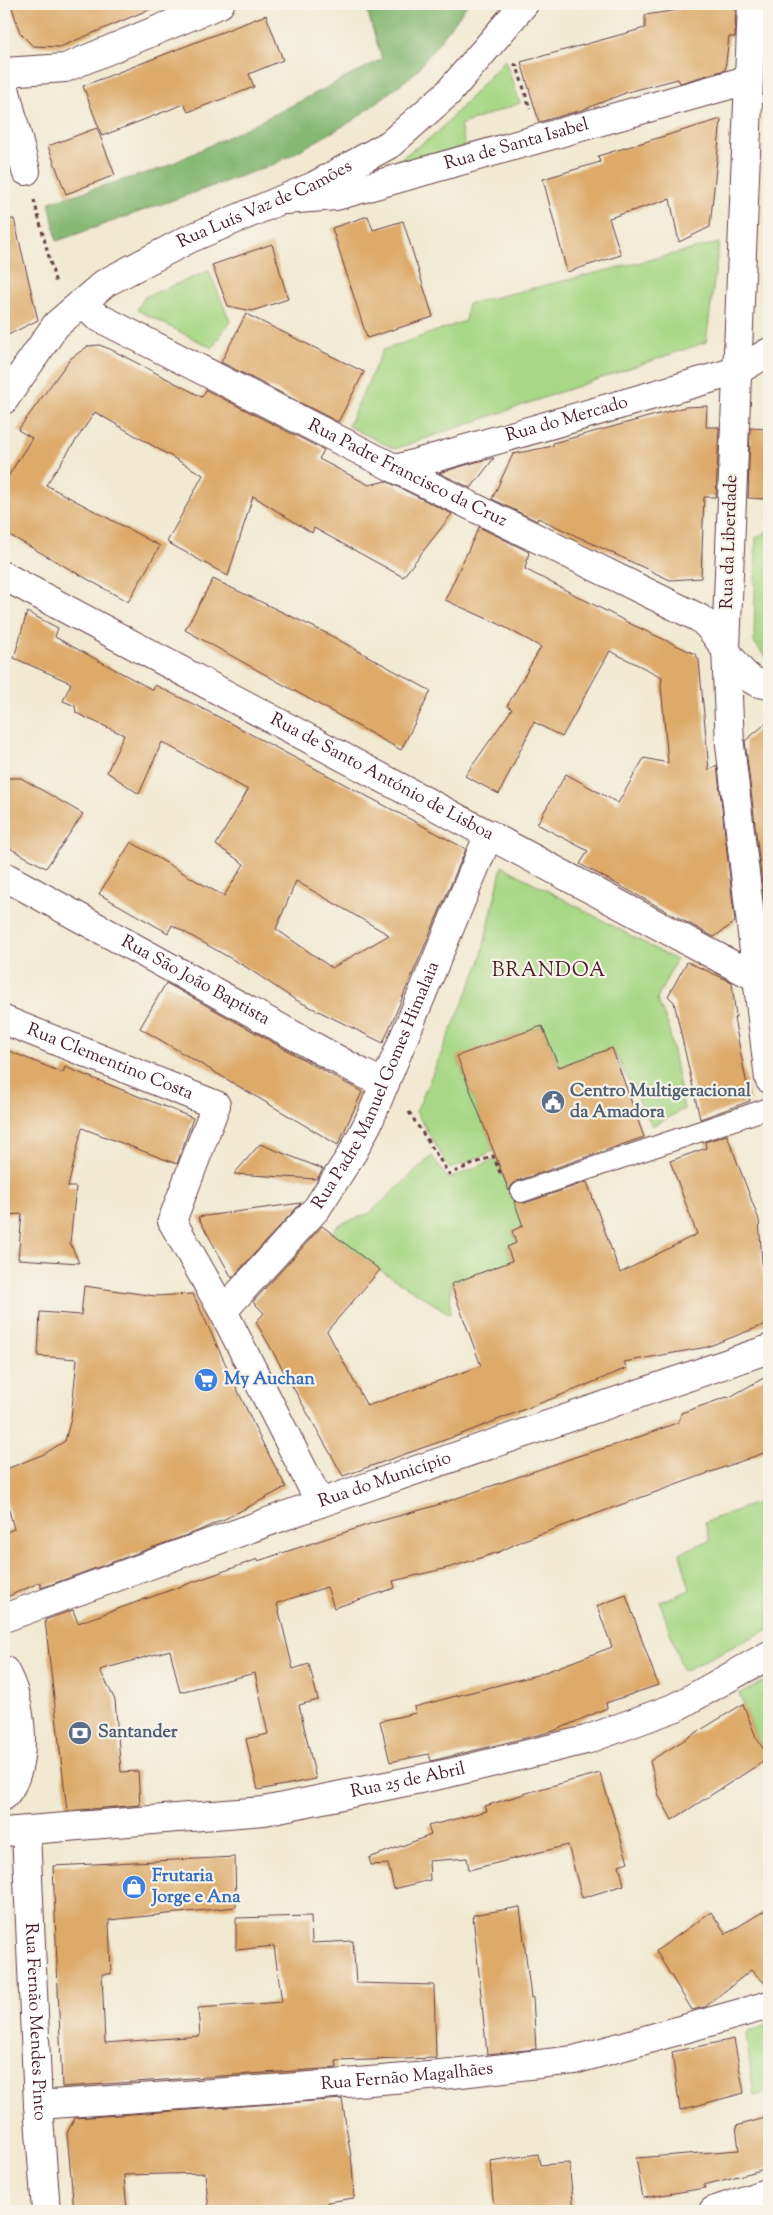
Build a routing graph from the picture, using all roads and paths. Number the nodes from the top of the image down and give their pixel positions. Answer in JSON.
{"nodes":[{"id":1,"x":220,"y":4,"type":"edge"},
{"id":2,"x":524,"y":4,"type":"edge"},
{"id":3,"x":752,"y":4,"type":"edge"},
{"id":4,"x":490,"y":43,"type":"junction"},
{"id":5,"x":4,"y":72,"type":"edge"},
{"id":6,"x":747,"y":80,"type":"junction"},
{"id":7,"x":4,"y":84,"type":"edge"},
{"id":8,"x":538,"y":138,"type":"junction"},
{"id":9,"x":26,"y":171,"type":"joint"},
{"id":10,"x":283,"y":200,"type":"junction"},
{"id":11,"x":73,"y":310,"type":"junction"},
{"id":12,"x":769,"y":352,"type":"edge"},
{"id":13,"x":737,"y":371,"type":"junction"},
{"id":14,"x":4,"y":400,"type":"edge"},
{"id":15,"x":396,"y":469,"type":"junction"},
{"id":16,"x":4,"y":576,"type":"edge"},
{"id":17,"x":726,"y":648,"type":"junction"},
{"id":18,"x":769,"y":684,"type":"edge"},
{"id":19,"x":488,"y":834,"type":"junction"},
{"id":20,"x":4,"y":876,"type":"edge"},
{"id":21,"x":759,"y":978,"type":"junction"},
{"id":22,"x":4,"y":1020,"type":"edge"},
{"id":23,"x":767,"y":1030,"type":"edge"},
{"id":24,"x":769,"y":1079,"type":"edge"},
{"id":25,"x":385,"y":1084,"type":"junction"},
{"id":26,"x":769,"y":1108,"type":"edge"},
{"id":27,"x":409,"y":1112,"type":"dead end"},
{"id":28,"x":502,"y":1179,"type":"dead end"},
{"id":29,"x":521,"y":1192,"type":"dead end"},
{"id":30,"x":223,"y":1311,"type":"junction"},
{"id":31,"x":769,"y":1349,"type":"edge"},
{"id":32,"x":320,"y":1503,"type":"junction"},
{"id":33,"x":4,"y":1618,"type":"edge"},
{"id":34,"x":769,"y":1655,"type":"edge"},
{"id":35,"x":4,"y":1670,"type":"edge"},
{"id":36,"x":4,"y":1796,"type":"edge"},
{"id":37,"x":15,"y":1832,"type":"edge"},
{"id":38,"x":769,"y":2005,"type":"edge"},
{"id":39,"x":38,"y":2105,"type":"junction"},
{"id":40,"x":769,"y":2192,"type":"edge"},
{"id":41,"x":46,"y":2211,"type":"edge"},
{"id":42,"x":713,"y":2211,"type":"edge"}],
"edges":[{"from":1,"to":5,"type":"street"},
{"from":2,"to":4,"type":"street","name":"Rua Luís Vaz de Camões"},
{"from":3,"to":6,"type":"street","name":"Rua da Liberdade"},
{"from":4,"to":8,"type":"path"},
{"from":4,"to":10,"type":"street","name":"Rua Luís Vaz de Camões"},
{"from":6,"to":8,"type":"street","name":"Rua de Santa Isabel"},
{"from":6,"to":13,"type":"street","name":"Rua da Liberdade"},
{"from":7,"to":9,"type":"street"},
{"from":8,"to":10,"type":"street","name":"Rua de Santa Isabel"},
{"from":9,"to":11,"type":"path"},
{"from":10,"to":11,"type":"street","name":"Rua Luís Vaz de Camões"},
{"from":11,"to":14,"type":"street","name":"Rua Luís Vaz de Camões"},
{"from":11,"to":15,"type":"street","name":"Rua Padre Francisco da Cruz"},
{"from":12,"to":13,"type":"street","name":"Rua do Mercado"},
{"from":13,"to":15,"type":"street","name":"Rua do Mercado"},
{"from":13,"to":17,"type":"street","name":"Rua da Liberdade"},
{"from":15,"to":17,"type":"street","name":"Rua Padre Francisco da Cruz"},
{"from":16,"to":19,"type":"street","name":"Rua de Santo António de Lisboa"},
{"from":17,"to":18,"type":"street","name":"Rua Padre Francisco da Cruz"},
{"from":17,"to":21,"type":"street","name":"Rua da Liberdade"},
{"from":19,"to":21,"type":"street","name":"Rua de Santo António de Lisboa"},
{"from":19,"to":25,"type":"street","name":"Rua Padre Manuel Gomes Himalaia"},
{"from":20,"to":25,"type":"street","name":"Rua São João Baptista"},
{"from":21,"to":23,"type":"street","name":"Rua da Liberdade"},
{"from":22,"to":30,"type":"street","name":"Rua Clementino Costa"},
{"from":23,"to":24,"type":"street","name":"Rua da Liberdade"},
{"from":25,"to":30,"type":"street","name":"Rua Padre Manuel Gomes Himalaia"},
{"from":26,"to":29,"type":"street"},
{"from":27,"to":28,"type":"path"},
{"from":30,"to":32,"type":"street"},
{"from":31,"to":32,"type":"street","name":"Rua do Município"},
{"from":32,"to":33,"type":"street","name":"Rua do Município"},
{"from":34,"to":37,"type":"street","name":"Rua 25 de Abril"},
{"from":35,"to":36,"type":"street"},
{"from":37,"to":39,"type":"street","name":"Rua Fernão Mendes Pinto"},
{"from":38,"to":39,"type":"street","name":"Rua Fernão Magalhães"},
{"from":39,"to":41,"type":"street","name":"Rua Fernão Mendes Pinto"},
{"from":40,"to":42,"type":"street"}]}
